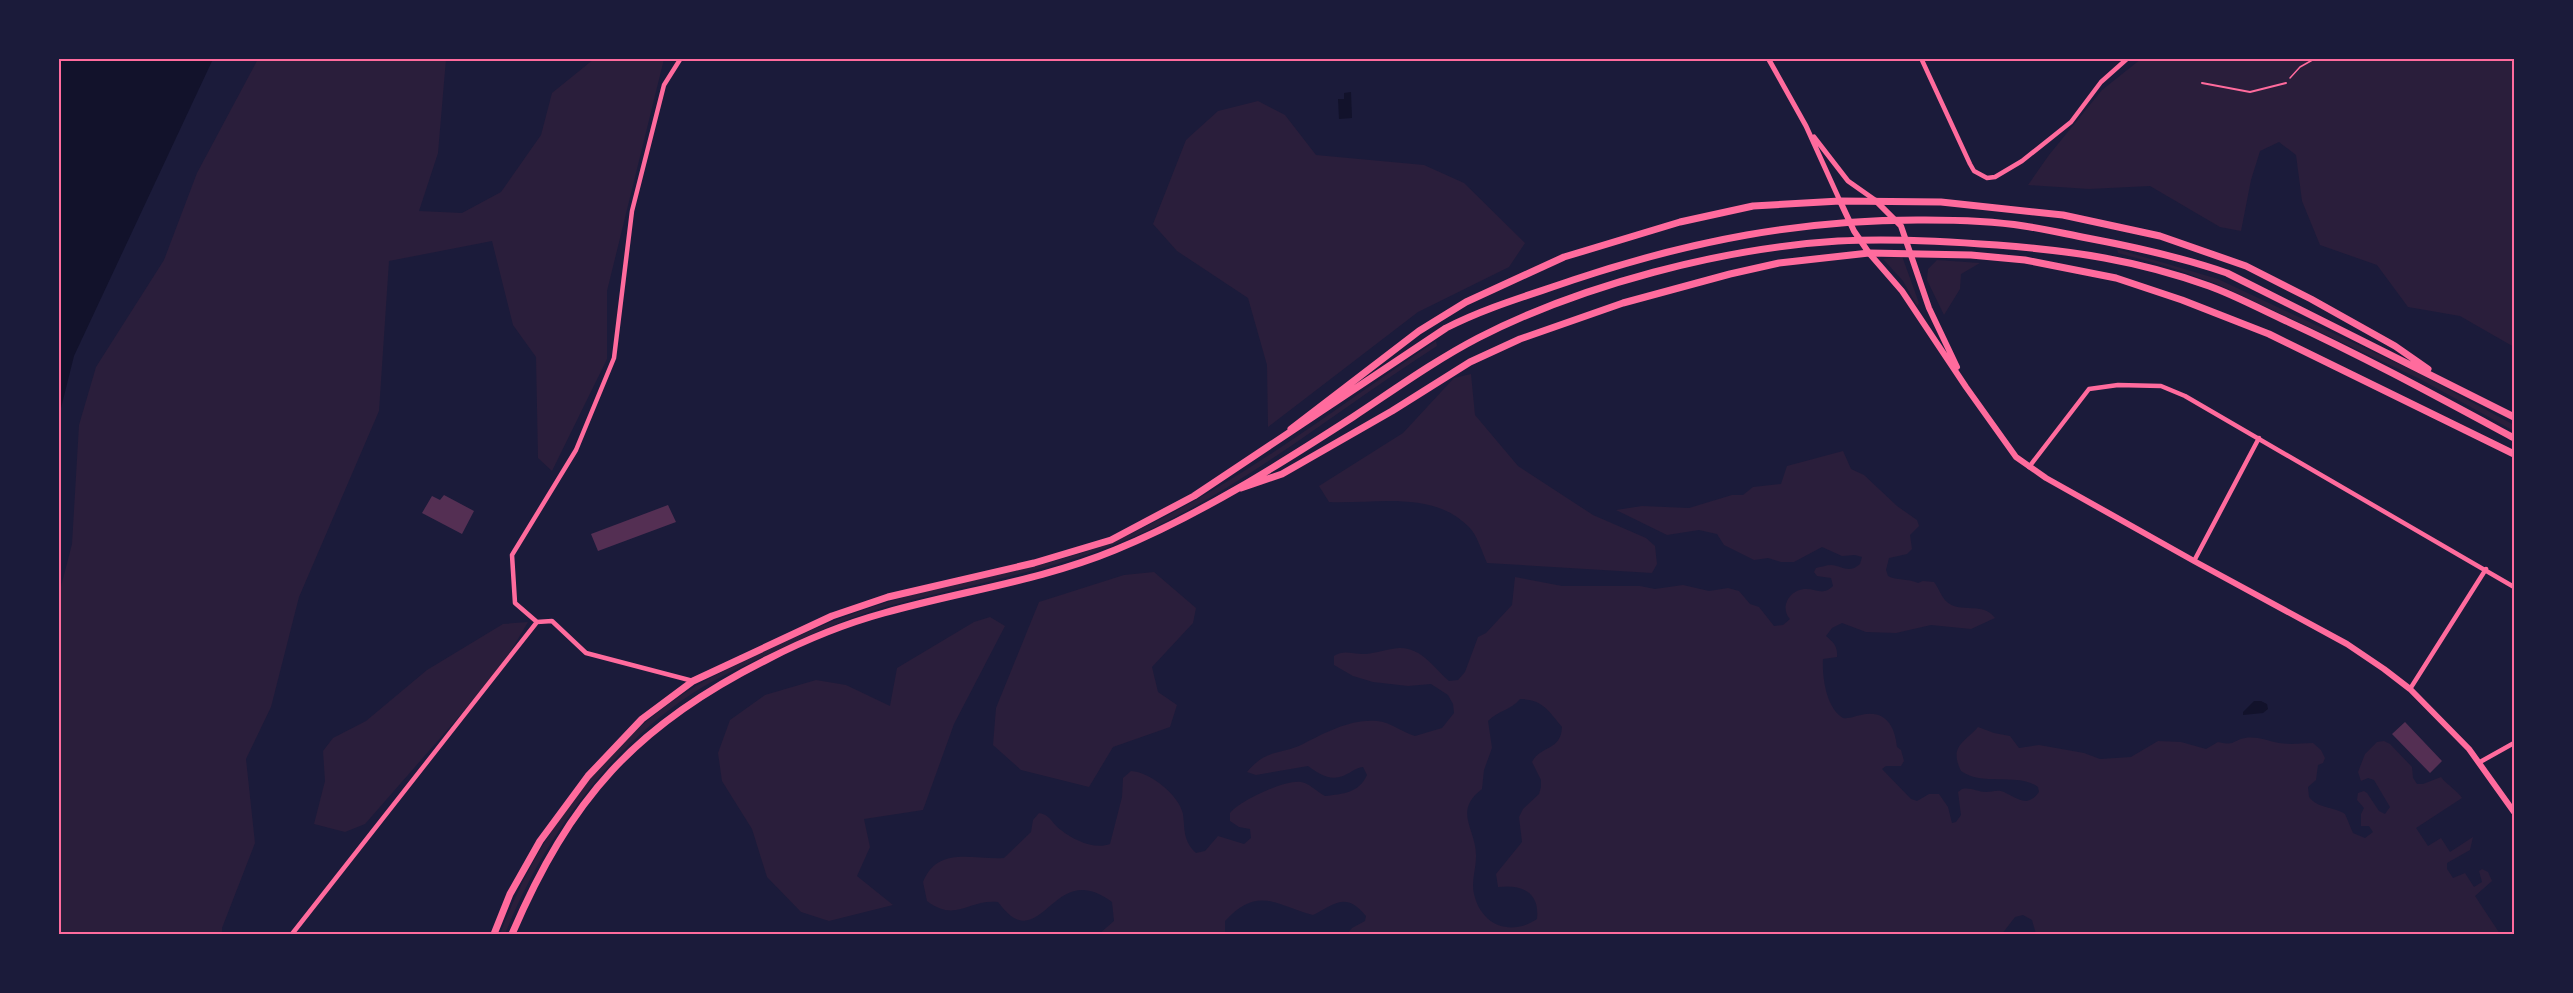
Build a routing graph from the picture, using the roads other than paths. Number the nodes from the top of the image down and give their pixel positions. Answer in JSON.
{"nodes":[{"id":1,"x":681,"y":58,"type":"edge"},
{"id":2,"x":1768,"y":58,"type":"edge"},
{"id":3,"x":1921,"y":58,"type":"edge"},
{"id":4,"x":2127,"y":58,"type":"edge"},
{"id":5,"x":2202,"y":83,"type":"dead end"},
{"id":6,"x":2286,"y":83,"type":"road end"},
{"id":7,"x":1806,"y":126,"type":"junction"},
{"id":8,"x":1875,"y":200,"type":"junction"},
{"id":9,"x":1840,"y":201,"type":"junction"},
{"id":10,"x":1869,"y":253,"type":"junction"},
{"id":11,"x":1911,"y":253,"type":"junction"},
{"id":12,"x":2445,"y":381,"type":"junction"},
{"id":13,"x":1966,"y":387,"type":"junction"},
{"id":14,"x":2514,"y":417,"type":"edge"},
{"id":15,"x":2259,"y":438,"type":"junction"},
{"id":16,"x":2514,"y":438,"type":"edge"},
{"id":17,"x":1270,"y":447,"type":"junction"},
{"id":18,"x":2514,"y":454,"type":"edge"},
{"id":19,"x":2029,"y":467,"type":"junction"},
{"id":20,"x":1227,"y":493,"type":"junction"},
{"id":21,"x":2194,"y":561,"type":"junction"},
{"id":22,"x":2486,"y":569,"type":"junction"},
{"id":23,"x":2514,"y":587,"type":"edge"},
{"id":24,"x":537,"y":622,"type":"junction"},
{"id":25,"x":693,"y":681,"type":"junction"},
{"id":26,"x":2410,"y":689,"type":"junction"},
{"id":27,"x":2514,"y":743,"type":"edge"},
{"id":28,"x":2480,"y":762,"type":"junction"},
{"id":29,"x":2514,"y":812,"type":"edge"},
{"id":30,"x":292,"y":934,"type":"edge"},
{"id":31,"x":494,"y":934,"type":"edge"},
{"id":32,"x":512,"y":934,"type":"edge"}],
"edges":[{"from":1,"to":24,"type":"street"},
{"from":2,"to":7,"type":"street"},
{"from":3,"to":4,"type":"street"},
{"from":5,"to":6,"type":"lane"},
{"from":7,"to":8,"type":"street"},
{"from":7,"to":9,"type":"street"},
{"from":8,"to":9,"type":"highway"},
{"from":8,"to":11,"type":"main road"},
{"from":8,"to":12,"type":"highway"},
{"from":9,"to":10,"type":"main road"},
{"from":9,"to":17,"type":"highway"},
{"from":10,"to":11,"type":"highway"},
{"from":10,"to":13,"type":"main road"},
{"from":10,"to":20,"type":"highway"},
{"from":11,"to":13,"type":"main road"},
{"from":11,"to":18,"type":"highway"},
{"from":12,"to":14,"type":"highway"},
{"from":12,"to":17,"type":"highway"},
{"from":13,"to":19,"type":"main road"},
{"from":15,"to":19,"type":"street"},
{"from":15,"to":21,"type":"street"},
{"from":15,"to":22,"type":"street"},
{"from":16,"to":20,"type":"highway"},
{"from":17,"to":25,"type":"highway"},
{"from":19,"to":21,"type":"main road"},
{"from":20,"to":32,"type":"highway"},
{"from":21,"to":26,"type":"main road"},
{"from":22,"to":23,"type":"street"},
{"from":22,"to":26,"type":"street"},
{"from":24,"to":25,"type":"street"},
{"from":24,"to":30,"type":"street"},
{"from":25,"to":31,"type":"highway"},
{"from":26,"to":28,"type":"main road"},
{"from":27,"to":28,"type":"street"},
{"from":28,"to":29,"type":"main road"}]}
